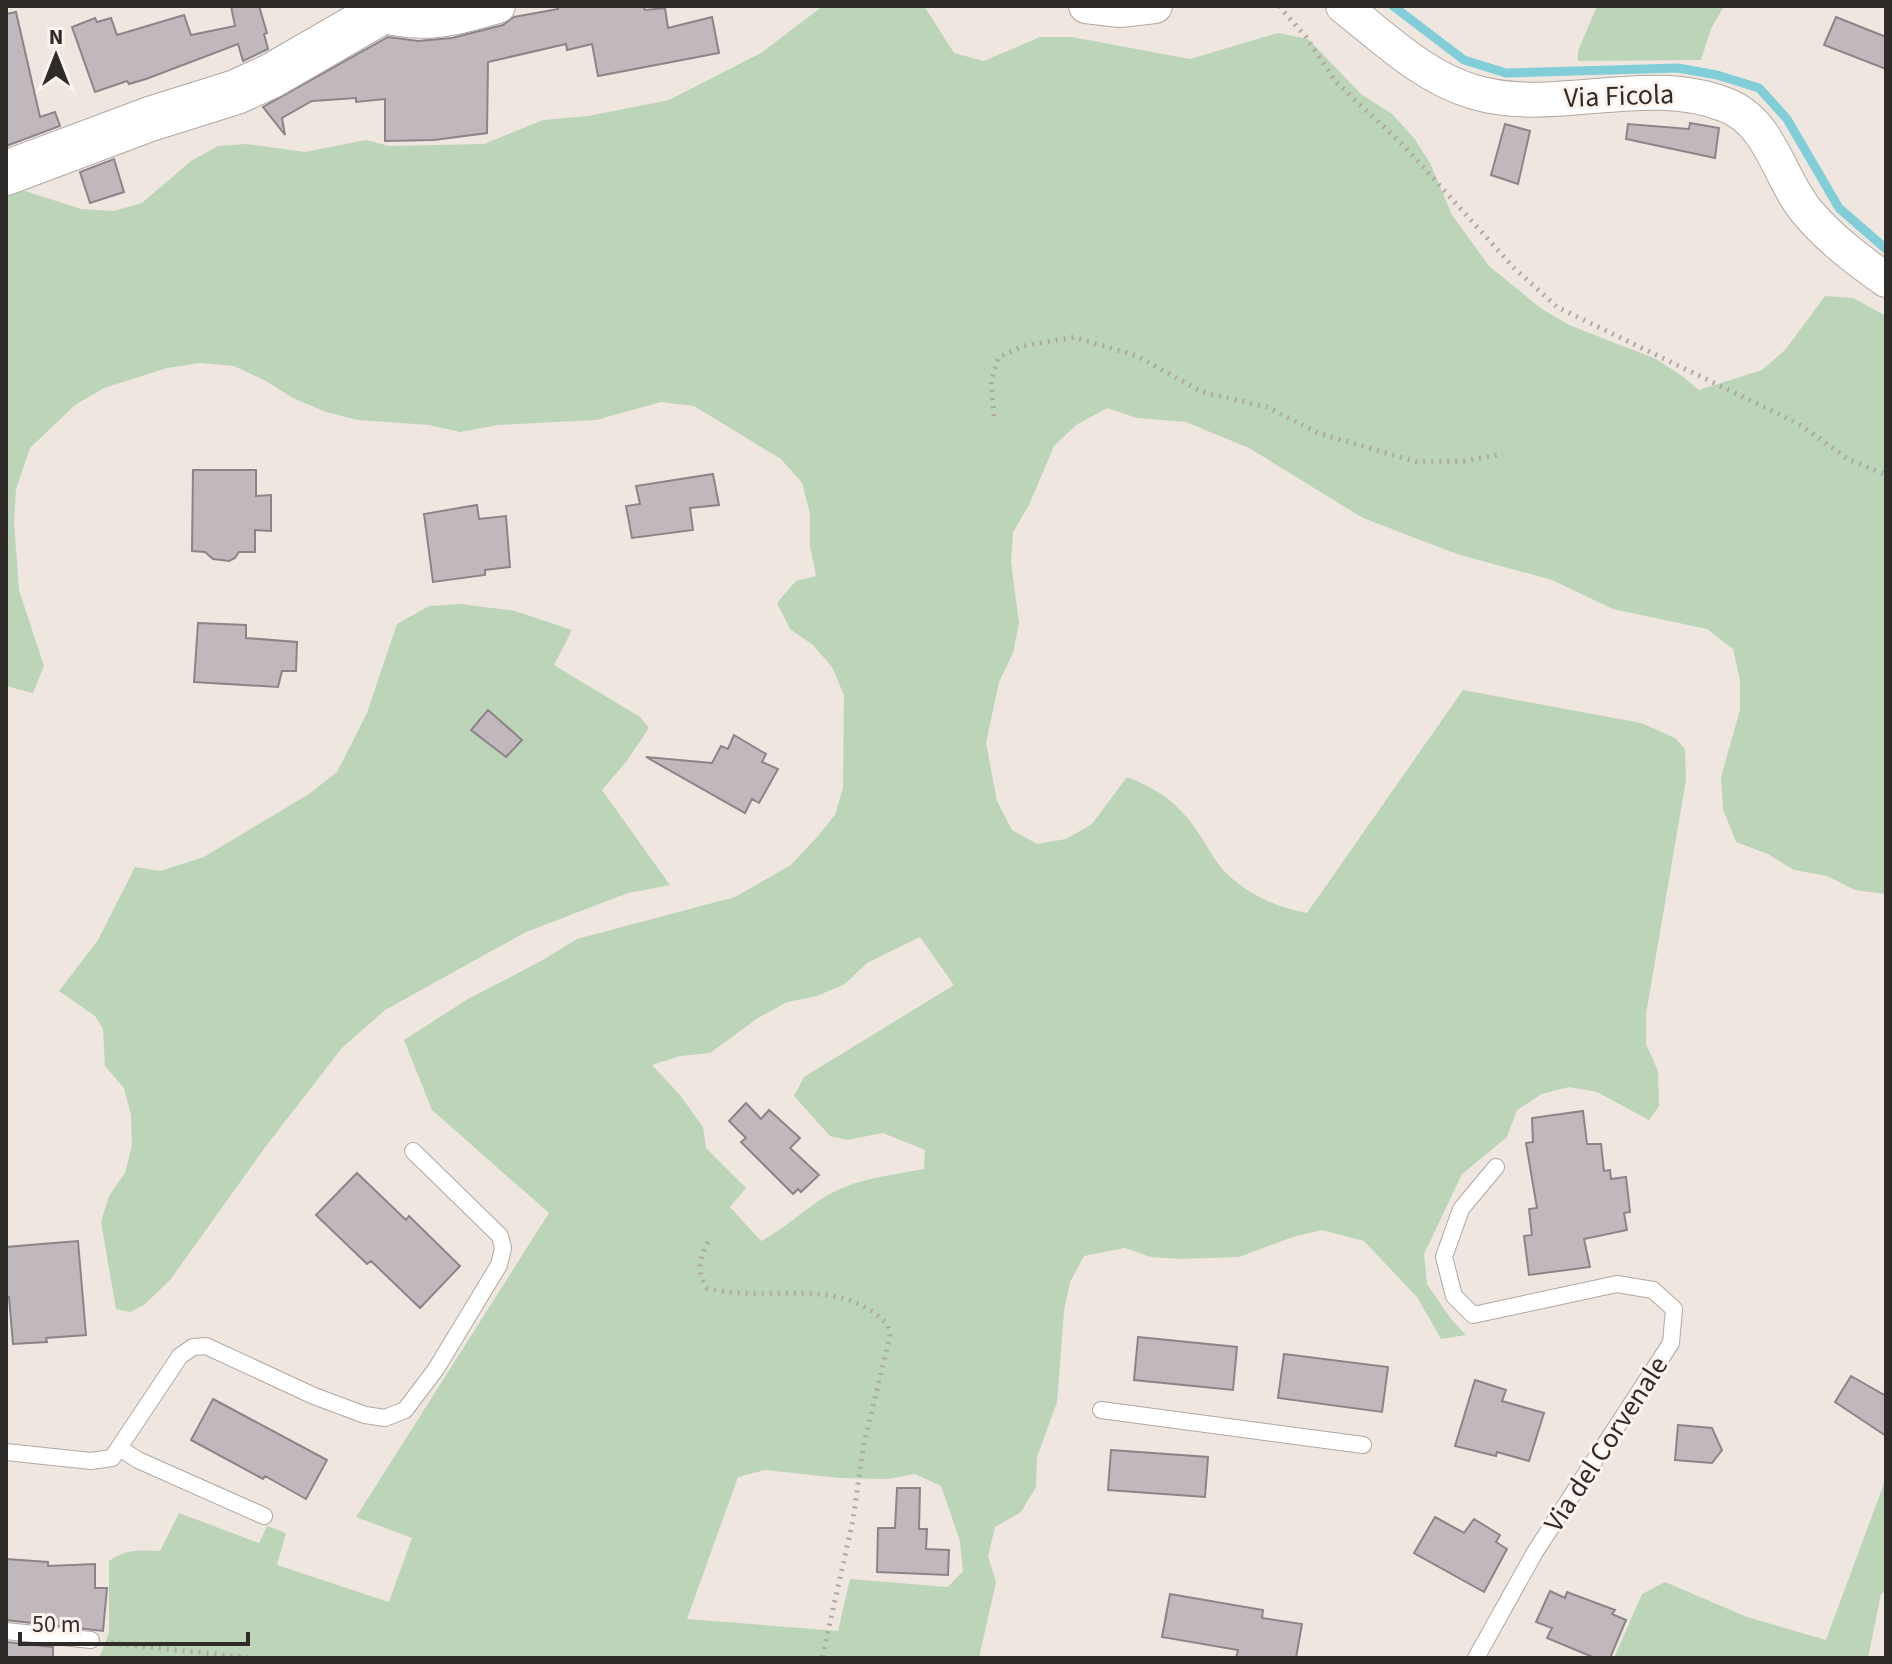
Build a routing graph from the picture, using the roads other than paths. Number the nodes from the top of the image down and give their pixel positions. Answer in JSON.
{"nodes":[{"id":1,"x":498,"y":6,"type":"edge"},
{"id":2,"x":1086,"y":6,"type":"edge"},
{"id":3,"x":1155,"y":6,"type":"edge"},
{"id":4,"x":1343,"y":6,"type":"edge"},
{"id":5,"x":373,"y":9,"type":"edge"},
{"id":6,"x":6,"y":173,"type":"edge"},
{"id":7,"x":1886,"y":280,"type":"edge"},
{"id":8,"x":413,"y":1151,"type":"dead end"},
{"id":9,"x":1496,"y":1167,"type":"dead end"},
{"id":10,"x":1101,"y":1410,"type":"dead end"},
{"id":11,"x":1363,"y":1445,"type":"dead end"},
{"id":12,"x":119,"y":1448,"type":"junction"},
{"id":13,"x":6,"y":1452,"type":"edge"},
{"id":14,"x":264,"y":1516,"type":"dead end"},
{"id":15,"x":6,"y":1631,"type":"edge"},
{"id":16,"x":91,"y":1640,"type":"road end"},
{"id":17,"x":1476,"y":1658,"type":"edge"}],
"edges":[{"from":1,"to":5,"type":"street"},
{"from":2,"to":3,"type":"street"},
{"from":4,"to":7,"type":"street","name":"Via Ficola"},
{"from":5,"to":6,"type":"main road"},
{"from":8,"to":12,"type":"lane"},
{"from":9,"to":17,"type":"lane","name":"Via del Corvenale"},
{"from":10,"to":11,"type":"lane"},
{"from":12,"to":13,"type":"lane"},
{"from":12,"to":14,"type":"lane"},
{"from":15,"to":16,"type":"lane"}]}
